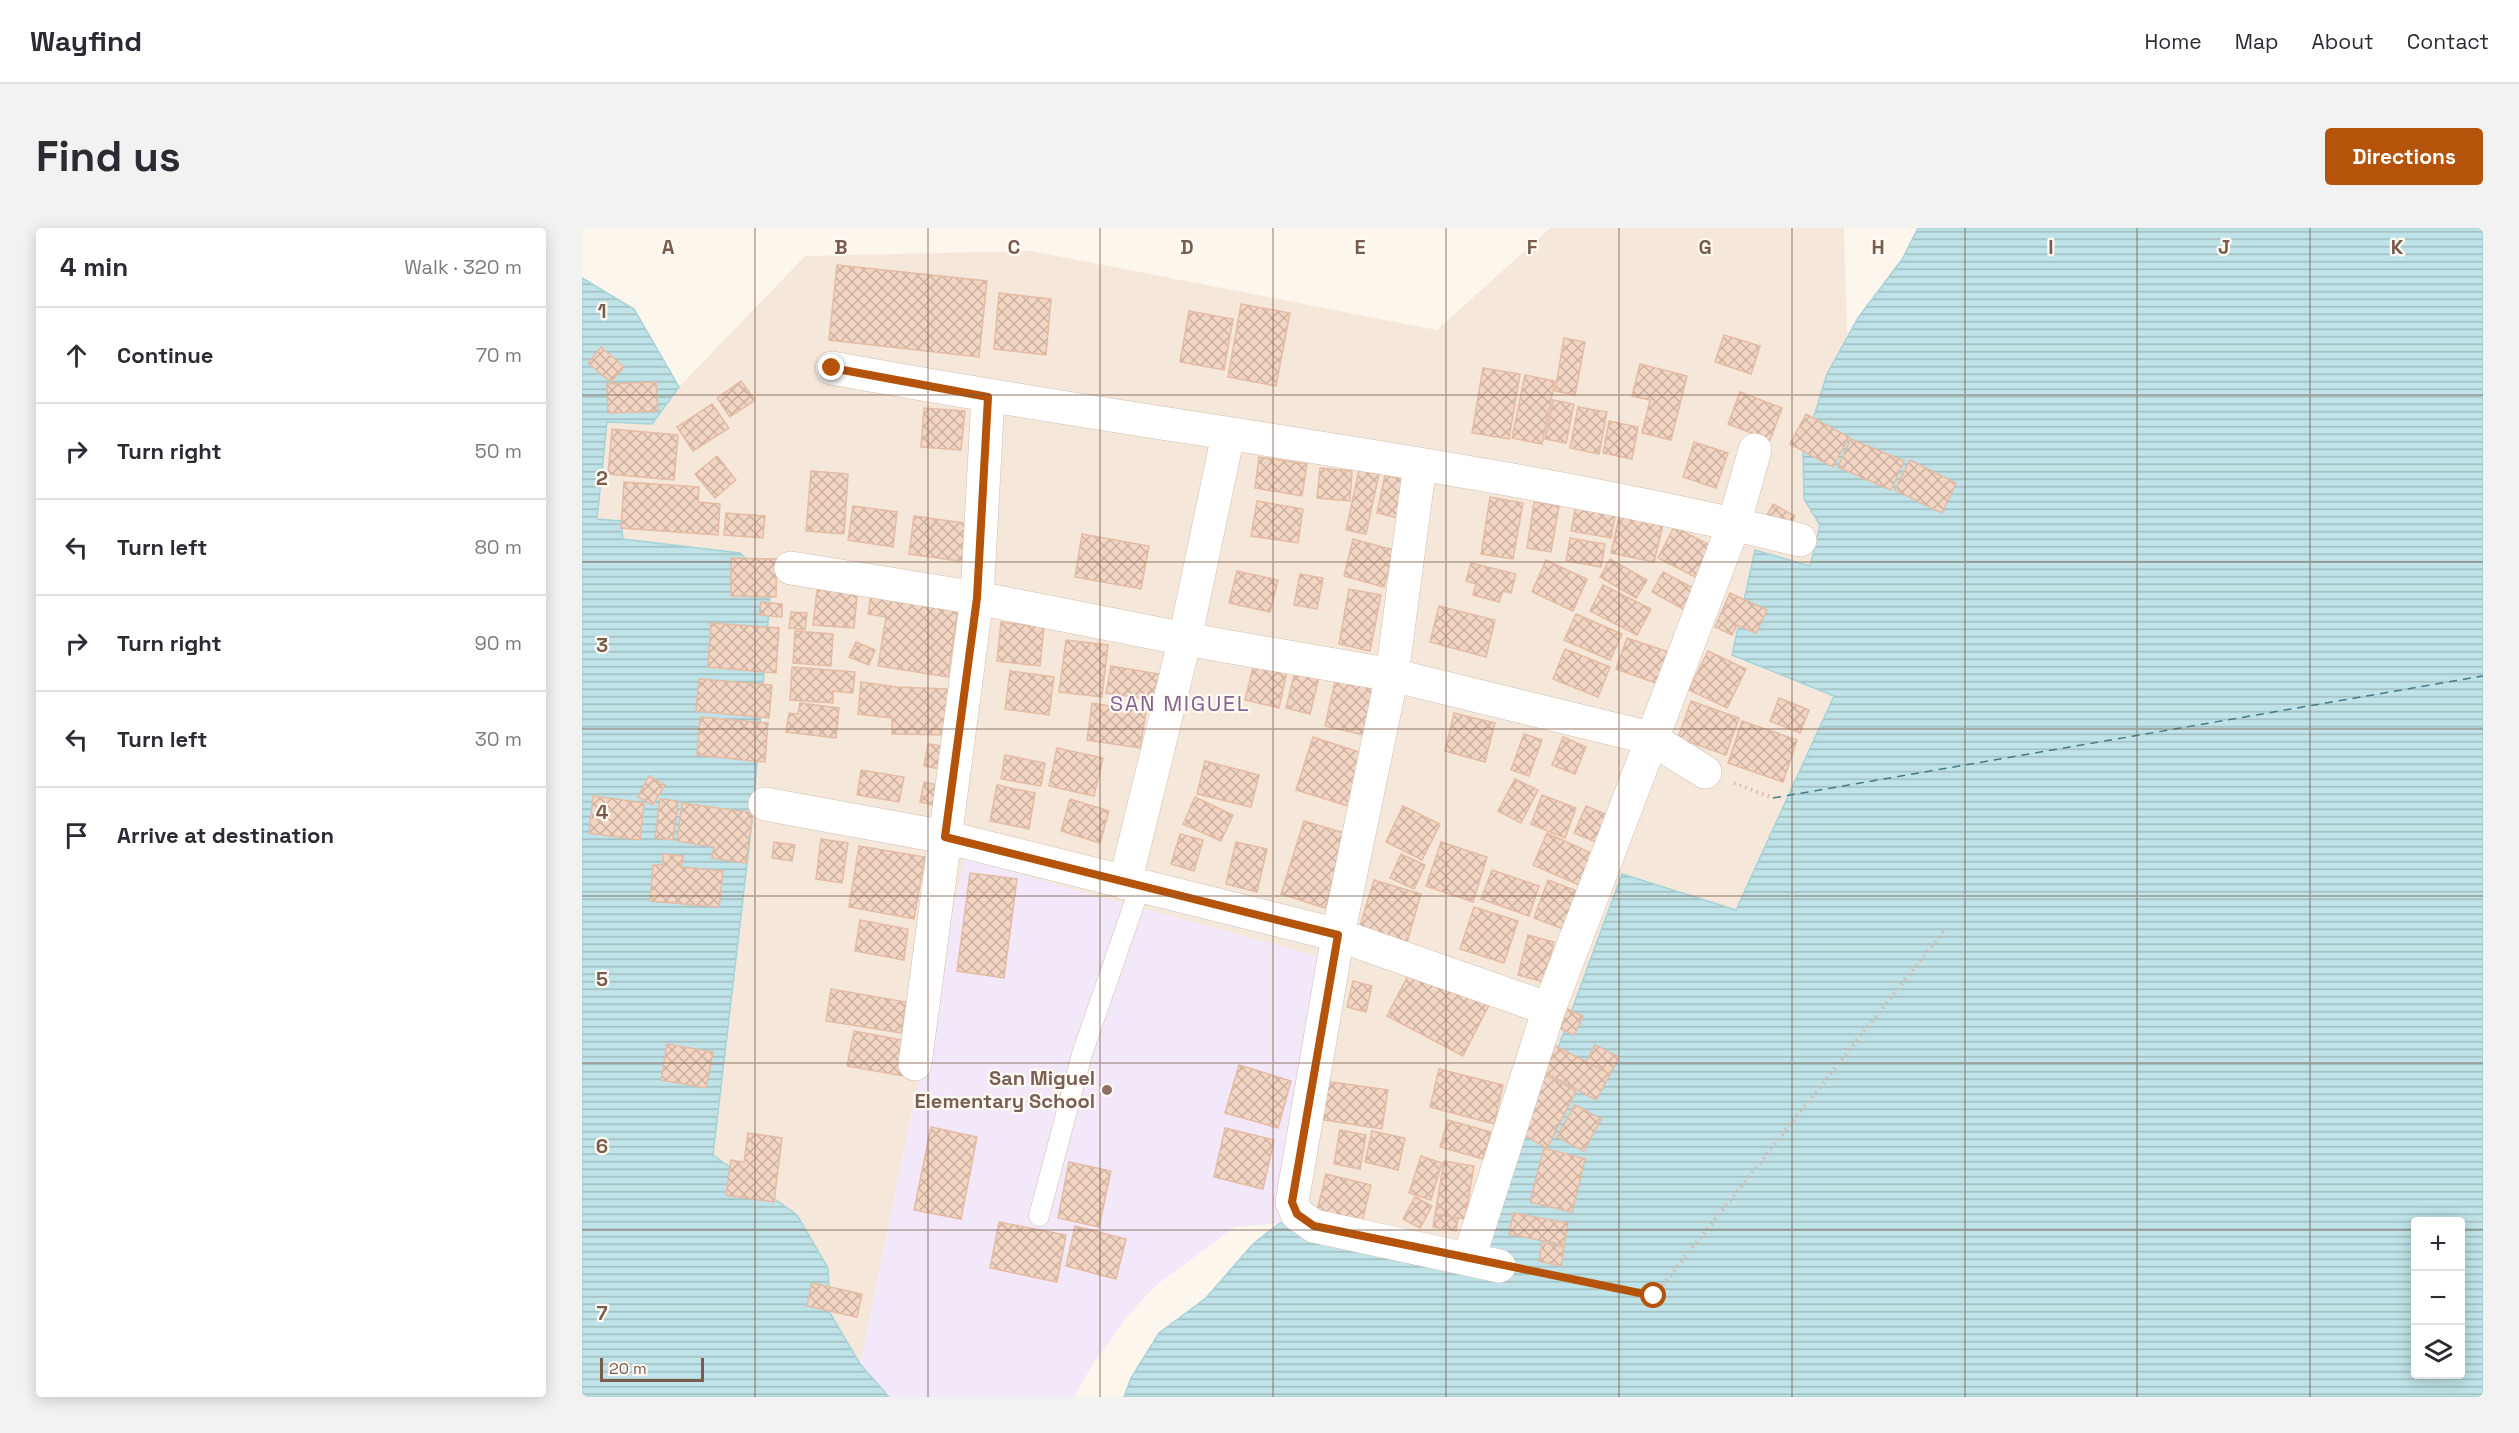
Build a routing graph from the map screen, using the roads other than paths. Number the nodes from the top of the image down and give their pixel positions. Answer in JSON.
{"nodes":[{"id":1,"x":832,"y":368,"type":"dead end"},
{"id":2,"x":988,"y":397,"type":"junction"},
{"id":3,"x":1227,"y":435,"type":"junction"},
{"id":4,"x":1755,"y":450,"type":"dead end"},
{"id":5,"x":1420,"y":464,"type":"junction"},
{"id":6,"x":1734,"y":524,"type":"junction"},
{"id":7,"x":1800,"y":540,"type":"dead end"},
{"id":8,"x":791,"y":568,"type":"dead end"},
{"id":9,"x":977,"y":598,"type":"junction"},
{"id":10,"x":1185,"y":639,"type":"junction"},
{"id":11,"x":1392,"y":675,"type":"junction"},
{"id":12,"x":1650,"y":738,"type":"junction"},
{"id":13,"x":1705,"y":772,"type":"dead end"},
{"id":14,"x":765,"y":804,"type":"dead end"},
{"id":15,"x":945,"y":837,"type":"junction"},
{"id":16,"x":1133,"y":885,"type":"junction"},
{"id":17,"x":1338,"y":935,"type":"junction"},
{"id":18,"x":1549,"y":1009,"type":"junction"},
{"id":19,"x":915,"y":1064,"type":"dead end"},
{"id":20,"x":1039,"y":1216,"type":"dead end"}],
"edges":[{"from":1,"to":2,"type":"street"},
{"from":2,"to":3,"type":"street"},
{"from":2,"to":9,"type":"street"},
{"from":3,"to":5,"type":"street"},
{"from":3,"to":10,"type":"street"},
{"from":4,"to":6,"type":"street"},
{"from":5,"to":6,"type":"street"},
{"from":5,"to":11,"type":"street"},
{"from":6,"to":7,"type":"street"},
{"from":6,"to":12,"type":"street"},
{"from":8,"to":9,"type":"street"},
{"from":9,"to":10,"type":"street"},
{"from":9,"to":15,"type":"street"},
{"from":10,"to":11,"type":"street"},
{"from":10,"to":16,"type":"street"},
{"from":11,"to":12,"type":"street"},
{"from":11,"to":17,"type":"street"},
{"from":12,"to":13,"type":"street"},
{"from":12,"to":18,"type":"street"},
{"from":14,"to":15,"type":"street"},
{"from":15,"to":16,"type":"street"},
{"from":15,"to":19,"type":"street"},
{"from":16,"to":17,"type":"street"},
{"from":16,"to":20,"type":"lane"},
{"from":17,"to":18,"type":"street"},
{"from":17,"to":18,"type":"street"}]}
